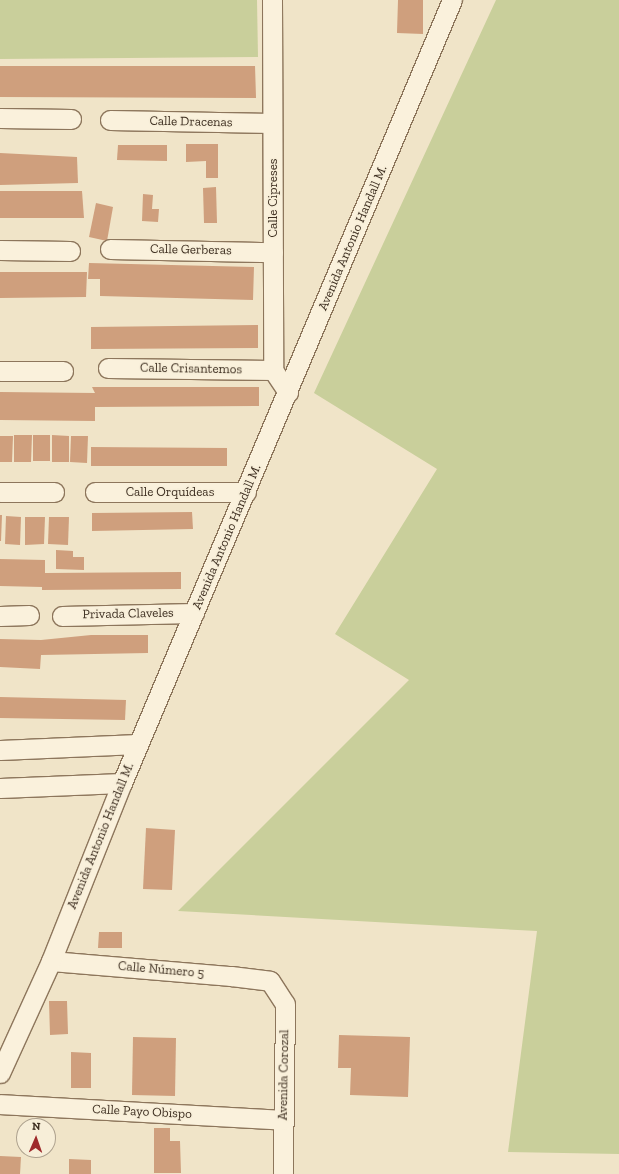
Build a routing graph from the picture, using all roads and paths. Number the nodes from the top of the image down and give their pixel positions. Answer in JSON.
{"nodes":[{"id":1,"x":272,"y":0,"type":"edge"},
{"id":2,"x":452,"y":0,"type":"edge"},
{"id":3,"x":0,"y":118,"type":"edge"},
{"id":4,"x":71,"y":119,"type":"dead end"},
{"id":5,"x":110,"y":120,"type":"dead end"},
{"id":6,"x":272,"y":123,"type":"junction"},
{"id":7,"x":110,"y":249,"type":"dead end"},
{"id":8,"x":0,"y":250,"type":"edge"},
{"id":9,"x":70,"y":251,"type":"dead end"},
{"id":10,"x":273,"y":252,"type":"junction"},
{"id":11,"x":108,"y":368,"type":"dead end"},
{"id":12,"x":274,"y":370,"type":"junction"},
{"id":13,"x":0,"y":371,"type":"edge"},
{"id":14,"x":63,"y":371,"type":"dead end"},
{"id":15,"x":288,"y":392,"type":"junction"},
{"id":16,"x":0,"y":492,"type":"edge"},
{"id":17,"x":54,"y":492,"type":"dead end"},
{"id":18,"x":95,"y":492,"type":"dead end"},
{"id":19,"x":246,"y":492,"type":"junction"},
{"id":20,"x":194,"y":613,"type":"junction"},
{"id":21,"x":28,"y":615,"type":"dead end"},
{"id":22,"x":0,"y":616,"type":"edge"},
{"id":23,"x":62,"y":616,"type":"dead end"},
{"id":24,"x":138,"y":744,"type":"junction"},
{"id":25,"x":0,"y":750,"type":"edge"},
{"id":26,"x":122,"y":783,"type":"junction"},
{"id":27,"x":0,"y":788,"type":"edge"},
{"id":28,"x":51,"y":961,"type":"junction"},
{"id":29,"x":270,"y":981,"type":"joint"},
{"id":30,"x":0,"y":1073,"type":"edge"},
{"id":31,"x":0,"y":1104,"type":"edge"},
{"id":32,"x":284,"y":1120,"type":"junction"},
{"id":33,"x":283,"y":1174,"type":"edge"}],
"edges":[{"from":1,"to":6,"type":"street","name":"Calle Cipreses"},
{"from":2,"to":15,"type":"street","name":"Avenida Antonio Handall M."},
{"from":3,"to":4,"type":"street"},
{"from":5,"to":6,"type":"street","name":"Calle Dracenas"},
{"from":6,"to":10,"type":"street","name":"Calle Cipreses"},
{"from":7,"to":10,"type":"street","name":"Calle Gerberas"},
{"from":8,"to":9,"type":"street"},
{"from":10,"to":12,"type":"street","name":"Calle Cipreses"},
{"from":11,"to":12,"type":"street","name":"Calle Crisantemos"},
{"from":12,"to":15,"type":"street"},
{"from":13,"to":14,"type":"street"},
{"from":15,"to":19,"type":"street","name":"Avenida Antonio Handall M."},
{"from":16,"to":17,"type":"street"},
{"from":18,"to":19,"type":"street","name":"Calle Orquídeas"},
{"from":19,"to":20,"type":"street","name":"Avenida Antonio Handall M."},
{"from":20,"to":23,"type":"street","name":"Privada Claveles"},
{"from":20,"to":24,"type":"street","name":"Avenida Antonio Handall M."},
{"from":21,"to":22,"type":"street"},
{"from":24,"to":25,"type":"street"},
{"from":24,"to":26,"type":"street","name":"Avenida Antonio Handall M."},
{"from":26,"to":27,"type":"street"},
{"from":26,"to":28,"type":"street","name":"Avenida Antonio Handall M."},
{"from":28,"to":29,"type":"street","name":"Calle Número 5"},
{"from":28,"to":30,"type":"street","name":"Avenida Antonio Handall M."},
{"from":29,"to":32,"type":"street","name":"Avenida Corozal"},
{"from":31,"to":32,"type":"street","name":"Calle Payo Obispo"},
{"from":32,"to":33,"type":"street","name":"Avenida Corozal"}]}
